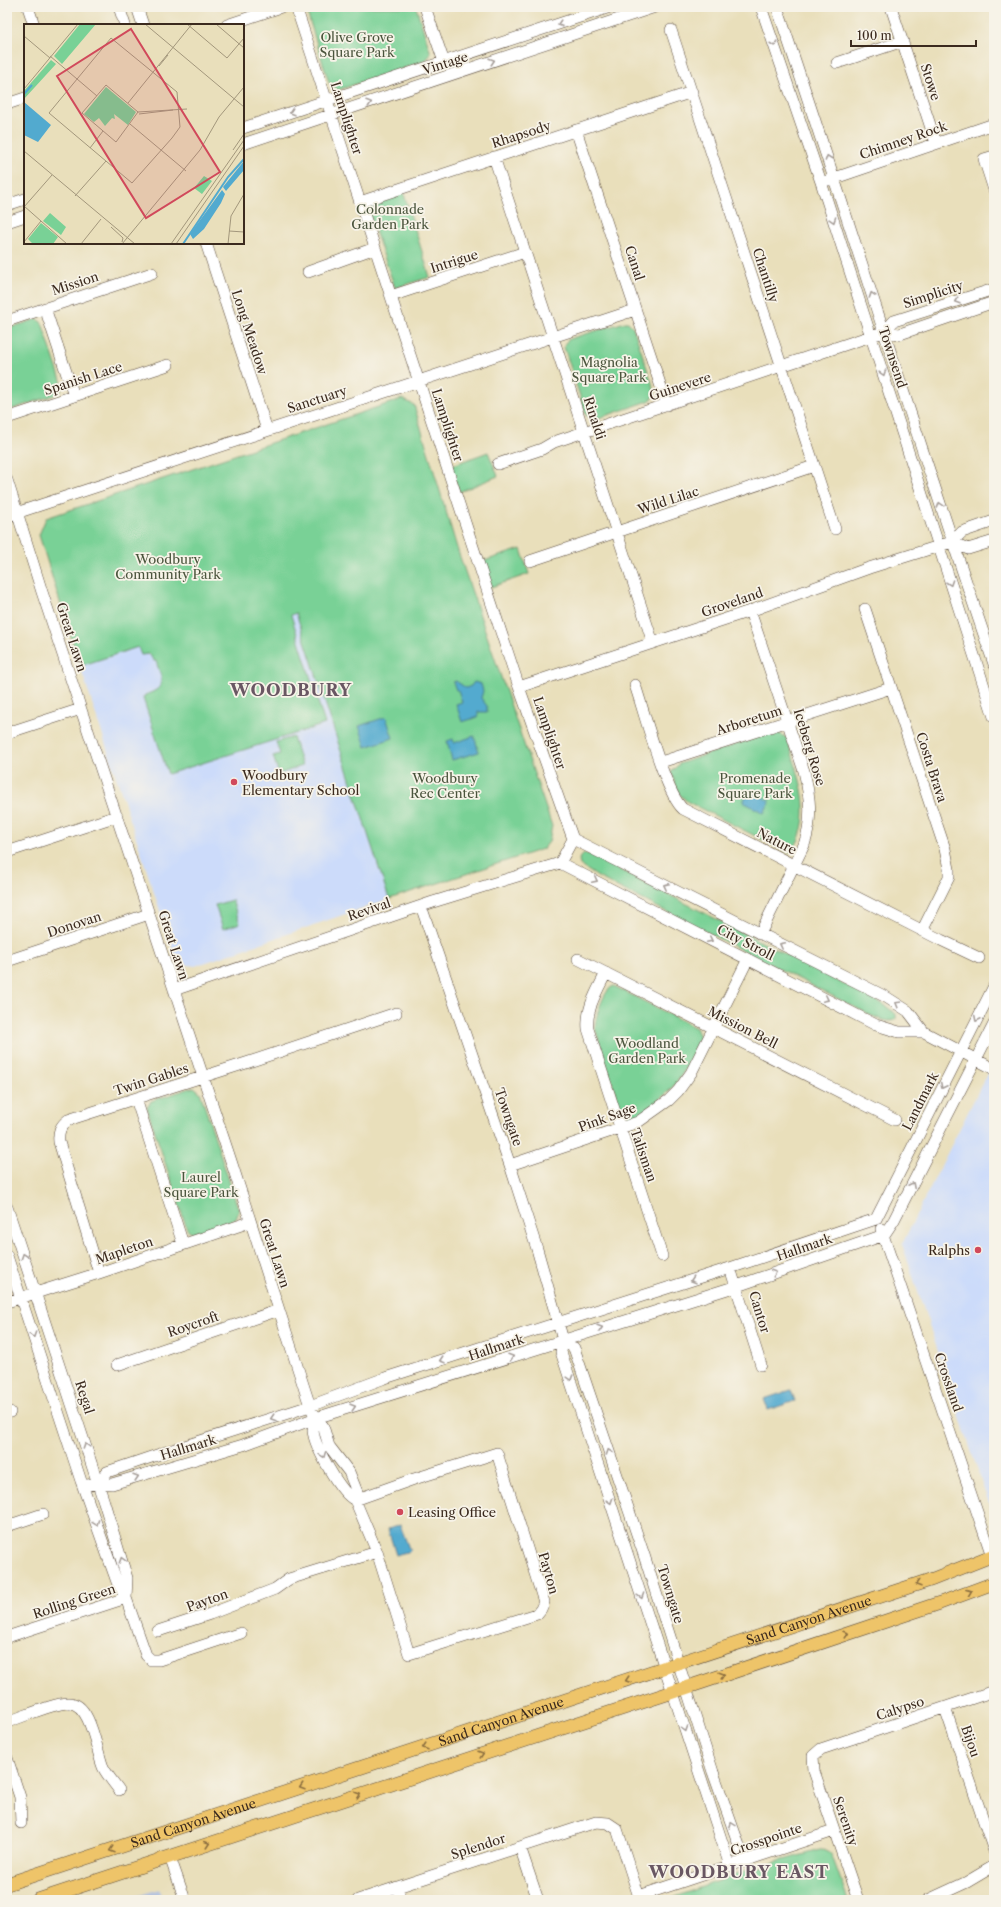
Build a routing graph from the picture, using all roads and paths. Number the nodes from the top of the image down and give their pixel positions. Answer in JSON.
{"nodes":[{"id":1,"x":28,"y":7,"type":"edge"},
{"id":2,"x":119,"y":7,"type":"edge"},
{"id":3,"x":137,"y":7,"type":"edge"},
{"id":4,"x":281,"y":7,"type":"edge"},
{"id":5,"x":296,"y":7,"type":"edge"},
{"id":6,"x":425,"y":7,"type":"edge"},
{"id":7,"x":610,"y":7,"type":"edge"},
{"id":8,"x":655,"y":7,"type":"edge"},
{"id":9,"x":761,"y":7,"type":"edge"},
{"id":10,"x":777,"y":7,"type":"edge"},
{"id":11,"x":891,"y":7,"type":"edge"},
{"id":12,"x":34,"y":24,"type":"edge"},
{"id":13,"x":125,"y":24,"type":"edge"},
{"id":14,"x":143,"y":24,"type":"edge"},
{"id":15,"x":230,"y":24,"type":"edge"},
{"id":16,"x":671,"y":30,"type":"dead end"},
{"id":17,"x":903,"y":41,"type":"junction"},
{"id":18,"x":444,"y":62,"type":"junction"},
{"id":19,"x":837,"y":63,"type":"dead end"},
{"id":20,"x":692,"y":92,"type":"junction"},
{"id":21,"x":24,"y":98,"type":"edge"},
{"id":22,"x":327,"y":101,"type":"junction"},
{"id":23,"x":7,"y":104,"type":"edge"},
{"id":24,"x":332,"y":115,"type":"junction"},
{"id":25,"x":994,"y":124,"type":"edge"},
{"id":26,"x":244,"y":128,"type":"edge"},
{"id":27,"x":576,"y":130,"type":"junction"},
{"id":28,"x":936,"y":143,"type":"junction"},
{"id":29,"x":244,"y":144,"type":"edge"},
{"id":30,"x":994,"y":156,"type":"edge"},
{"id":31,"x":494,"y":158,"type":"junction"},
{"id":32,"x":835,"y":178,"type":"junction"},
{"id":33,"x":821,"y":182,"type":"junction"},
{"id":34,"x":994,"y":190,"type":"edge"},
{"id":35,"x":24,"y":199,"type":"edge"},
{"id":36,"x":360,"y":202,"type":"junction"},
{"id":37,"x":7,"y":205,"type":"edge"},
{"id":38,"x":24,"y":216,"type":"edge"},
{"id":39,"x":7,"y":222,"type":"edge"},
{"id":40,"x":206,"y":244,"type":"edge"},
{"id":41,"x":375,"y":248,"type":"junction"},
{"id":42,"x":525,"y":252,"type":"junction"},
{"id":43,"x":308,"y":272,"type":"dead end"},
{"id":44,"x":152,"y":273,"type":"dead end"},
{"id":45,"x":994,"y":289,"type":"edge"},
{"id":46,"x":391,"y":296,"type":"junction"},
{"id":47,"x":994,"y":302,"type":"edge"},
{"id":48,"x":45,"y":308,"type":"junction"},
{"id":49,"x":635,"y":310,"type":"junction"},
{"id":50,"x":7,"y":321,"type":"edge"},
{"id":51,"x":884,"y":332,"type":"junction"},
{"id":52,"x":871,"y":336,"type":"junction"},
{"id":53,"x":553,"y":337,"type":"junction"},
{"id":54,"x":168,"y":365,"type":"dead end"},
{"id":55,"x":782,"y":366,"type":"junction"},
{"id":56,"x":419,"y":381,"type":"junction"},
{"id":57,"x":74,"y":396,"type":"junction"},
{"id":58,"x":667,"y":405,"type":"junction"},
{"id":59,"x":7,"y":418,"type":"edge"},
{"id":60,"x":267,"y":430,"type":"junction"},
{"id":61,"x":584,"y":432,"type":"junction"},
{"id":62,"x":498,"y":464,"type":"dead end"},
{"id":63,"x":814,"y":466,"type":"junction"},
{"id":64,"x":7,"y":480,"type":"edge"},
{"id":65,"x":12,"y":514,"type":"edge"},
{"id":66,"x":994,"y":521,"type":"edge"},
{"id":67,"x":835,"y":529,"type":"dead end"},
{"id":68,"x":617,"y":532,"type":"junction"},
{"id":69,"x":994,"y":541,"type":"edge"},
{"id":70,"x":952,"y":542,"type":"junction"},
{"id":71,"x":938,"y":546,"type":"junction"},
{"id":72,"x":530,"y":561,"type":"dead end"},
{"id":73,"x":865,"y":609,"type":"dead end"},
{"id":74,"x":750,"y":611,"type":"junction"},
{"id":75,"x":653,"y":643,"type":"junction"},
{"id":76,"x":994,"y":664,"type":"edge"},
{"id":77,"x":635,"y":685,"type":"dead end"},
{"id":78,"x":519,"y":687,"type":"junction"},
{"id":79,"x":891,"y":688,"type":"junction"},
{"id":80,"x":81,"y":709,"type":"junction"},
{"id":81,"x":994,"y":718,"type":"edge"},
{"id":82,"x":788,"y":722,"type":"junction"},
{"id":83,"x":7,"y":733,"type":"edge"},
{"id":84,"x":661,"y":762,"type":"junction"},
{"id":85,"x":117,"y":816,"type":"junction"},
{"id":86,"x":573,"y":840,"type":"junction"},
{"id":87,"x":7,"y":852,"type":"edge"},
{"id":88,"x":560,"y":863,"type":"junction"},
{"id":89,"x":794,"y":866,"type":"junction"},
{"id":90,"x":421,"y":906,"type":"junction"},
{"id":91,"x":149,"y":914,"type":"junction"},
{"id":92,"x":922,"y":931,"type":"junction"},
{"id":93,"x":760,"y":934,"type":"junction"},
{"id":94,"x":578,"y":958,"type":"dead end"},
{"id":95,"x":979,"y":958,"type":"dead end"},
{"id":96,"x":748,"y":959,"type":"junction"},
{"id":97,"x":7,"y":961,"type":"edge"},
{"id":98,"x":606,"y":973,"type":"junction"},
{"id":99,"x":994,"y":986,"type":"edge"},
{"id":100,"x":174,"y":990,"type":"junction"},
{"id":101,"x":396,"y":1013,"type":"dead end"},
{"id":102,"x":994,"y":1024,"type":"edge"},
{"id":103,"x":713,"y":1028,"type":"junction"},
{"id":104,"x":924,"y":1032,"type":"junction"},
{"id":105,"x":961,"y":1051,"type":"junction"},
{"id":106,"x":976,"y":1060,"type":"junction"},
{"id":107,"x":994,"y":1069,"type":"edge"},
{"id":108,"x":204,"y":1077,"type":"junction"},
{"id":109,"x":136,"y":1098,"type":"junction"},
{"id":110,"x":895,"y":1120,"type":"dead end"},
{"id":111,"x":620,"y":1129,"type":"junction"},
{"id":112,"x":510,"y":1166,"type":"junction"},
{"id":113,"x":7,"y":1207,"type":"edge"},
{"id":114,"x":876,"y":1218,"type":"junction"},
{"id":115,"x":250,"y":1222,"type":"junction"},
{"id":116,"x":884,"y":1235,"type":"junction"},
{"id":117,"x":183,"y":1244,"type":"junction"},
{"id":118,"x":7,"y":1256,"type":"edge"},
{"id":119,"x":662,"y":1256,"type":"dead end"},
{"id":120,"x":730,"y":1268,"type":"junction"},
{"id":121,"x":99,"y":1273,"type":"junction"},
{"id":122,"x":737,"y":1286,"type":"junction"},
{"id":123,"x":36,"y":1293,"type":"junction"},
{"id":124,"x":21,"y":1298,"type":"junction"},
{"id":125,"x":7,"y":1302,"type":"edge"},
{"id":126,"x":279,"y":1310,"type":"junction"},
{"id":127,"x":558,"y":1322,"type":"junction"},
{"id":128,"x":563,"y":1340,"type":"junction"},
{"id":129,"x":117,"y":1364,"type":"dead end"},
{"id":130,"x":761,"y":1364,"type":"dead end"},
{"id":131,"x":310,"y":1406,"type":"junction"},
{"id":132,"x":316,"y":1418,"type":"junction"},
{"id":133,"x":98,"y":1483,"type":"junction"},
{"id":134,"x":83,"y":1486,"type":"junction"},
{"id":135,"x":355,"y":1500,"type":"junction"},
{"id":136,"x":43,"y":1514,"type":"dead end"},
{"id":137,"x":7,"y":1526,"type":"edge"},
{"id":138,"x":377,"y":1552,"type":"junction"},
{"id":139,"x":993,"y":1556,"type":"edge"},
{"id":140,"x":994,"y":1582,"type":"edge"},
{"id":141,"x":126,"y":1598,"type":"junction"},
{"id":142,"x":158,"y":1631,"type":"dead end"},
{"id":143,"x":241,"y":1633,"type":"dead end"},
{"id":144,"x":7,"y":1638,"type":"edge"},
{"id":145,"x":678,"y":1664,"type":"junction"},
{"id":146,"x":666,"y":1668,"type":"junction"},
{"id":147,"x":680,"y":1690,"type":"junction"},
{"id":148,"x":994,"y":1691,"type":"edge"},
{"id":149,"x":945,"y":1708,"type":"junction"},
{"id":150,"x":7,"y":1722,"type":"edge"},
{"id":151,"x":816,"y":1752,"type":"joint"},
{"id":152,"x":7,"y":1758,"type":"edge"},
{"id":153,"x":119,"y":1790,"type":"dead end"},
{"id":154,"x":21,"y":1824,"type":"dead end"},
{"id":155,"x":834,"y":1831,"type":"junction"},
{"id":156,"x":520,"y":1847,"type":"junction"},
{"id":157,"x":994,"y":1851,"type":"edge"},
{"id":158,"x":170,"y":1857,"type":"junction"},
{"id":159,"x":745,"y":1862,"type":"junction"},
{"id":160,"x":730,"y":1866,"type":"junction"},
{"id":161,"x":994,"y":1866,"type":"edge"},
{"id":162,"x":7,"y":1884,"type":"edge"},
{"id":163,"x":397,"y":1887,"type":"junction"},
{"id":164,"x":639,"y":1898,"type":"edge"},
{"id":165,"x":38,"y":1900,"type":"edge"},
{"id":166,"x":185,"y":1900,"type":"edge"},
{"id":167,"x":358,"y":1900,"type":"edge"},
{"id":168,"x":401,"y":1900,"type":"edge"},
{"id":169,"x":538,"y":1900,"type":"edge"},
{"id":170,"x":858,"y":1900,"type":"edge"},
{"id":171,"x":928,"y":1900,"type":"edge"}],
"edges":[{"from":1,"to":12,"type":"street"},
{"from":2,"to":13,"type":"street"},
{"from":3,"to":14,"type":"street"},
{"from":4,"to":15,"type":"street"},
{"from":5,"to":22,"type":"street","name":"Lamplighter"},
{"from":6,"to":18,"type":"street"},
{"from":7,"to":18,"type":"street","name":"Vintage","one_way":true},
{"from":24,"to":8,"type":"street","name":"Vintage","one_way":true},
{"from":9,"to":33,"type":"street","name":"Townsend","one_way":true},
{"from":32,"to":10,"type":"street","name":"Townsend","one_way":true},
{"from":11,"to":17,"type":"street","name":"Stowe"},
{"from":16,"to":20,"type":"street","name":"Chantilly"},
{"from":17,"to":19,"type":"street"},
{"from":17,"to":28,"type":"street","name":"Stowe"},
{"from":18,"to":22,"type":"street","name":"Vintage"},
{"from":20,"to":27,"type":"street","name":"Rhapsody"},
{"from":20,"to":55,"type":"street","name":"Chantilly"},
{"from":21,"to":23,"type":"street"},
{"from":22,"to":24,"type":"street","name":"Lamplighter"},
{"from":22,"to":26,"type":"street","name":"Vintage","one_way":true},
{"from":24,"to":29,"type":"street","name":"Vintage"},
{"from":24,"to":36,"type":"street","name":"Lamplighter"},
{"from":25,"to":28,"type":"street","name":"Chimney Rock"},
{"from":27,"to":31,"type":"street","name":"Rhapsody"},
{"from":27,"to":49,"type":"street","name":"Canal"},
{"from":28,"to":32,"type":"street","name":"Chimney Rock"},
{"from":30,"to":34,"type":"street"},
{"from":31,"to":36,"type":"street","name":"Rhapsody"},
{"from":31,"to":42,"type":"street","name":"Rinaldi"},
{"from":32,"to":33,"type":"street","name":"Chimney Rock"},
{"from":51,"to":32,"type":"street","name":"Townsend","one_way":true},
{"from":33,"to":52,"type":"street","name":"Townsend","one_way":true},
{"from":35,"to":37,"type":"street"},
{"from":36,"to":41,"type":"street","name":"Lamplighter"},
{"from":38,"to":39,"type":"street"},
{"from":40,"to":60,"type":"street","name":"Long Meadow"},
{"from":41,"to":43,"type":"street"},
{"from":41,"to":46,"type":"street","name":"Lamplighter"},
{"from":42,"to":46,"type":"street","name":"Intrigue"},
{"from":42,"to":53,"type":"street","name":"Rinaldi"},
{"from":44,"to":48,"type":"street","name":"Mission"},
{"from":45,"to":51,"type":"street","name":"Simplicity","one_way":true},
{"from":46,"to":56,"type":"street","name":"Lamplighter"},
{"from":47,"to":51,"type":"street","name":"Simplicity"},
{"from":48,"to":50,"type":"street","name":"Mission"},
{"from":48,"to":57,"type":"street"},
{"from":49,"to":53,"type":"street","name":"Sanctuary"},
{"from":49,"to":58,"type":"street","name":"Canal"},
{"from":51,"to":52,"type":"street","name":"Simplicity"},
{"from":70,"to":51,"type":"street","name":"Townsend","one_way":true},
{"from":52,"to":55,"type":"street","name":"Guinevere"},
{"from":52,"to":71,"type":"street","name":"Townsend","one_way":true},
{"from":53,"to":56,"type":"street","name":"Sanctuary"},
{"from":53,"to":61,"type":"street","name":"Rinaldi"},
{"from":54,"to":57,"type":"street","name":"Spanish Lace"},
{"from":55,"to":58,"type":"street","name":"Guinevere"},
{"from":55,"to":63,"type":"street","name":"Chantilly"},
{"from":56,"to":60,"type":"street","name":"Sanctuary"},
{"from":56,"to":78,"type":"street","name":"Lamplighter"},
{"from":57,"to":59,"type":"street","name":"Spanish Lace"},
{"from":58,"to":61,"type":"street","name":"Guinevere"},
{"from":60,"to":65,"type":"street","name":"Sanctuary"},
{"from":61,"to":62,"type":"street","name":"Guinevere"},
{"from":61,"to":68,"type":"street","name":"Rinaldi"},
{"from":63,"to":67,"type":"street","name":"Chantilly"},
{"from":63,"to":68,"type":"street","name":"Wild Lilac"},
{"from":64,"to":65,"type":"street","name":"Great Lawn"},
{"from":65,"to":80,"type":"street","name":"Great Lawn"},
{"from":66,"to":70,"type":"street","name":"Groveland"},
{"from":68,"to":72,"type":"street","name":"Wild Lilac"},
{"from":68,"to":75,"type":"street","name":"Rinaldi"},
{"from":69,"to":70,"type":"street"},
{"from":70,"to":71,"type":"street","name":"Groveland"},
{"from":70,"to":76,"type":"street","name":"Townsend"},
{"from":71,"to":74,"type":"street","name":"Groveland"},
{"from":71,"to":81,"type":"street","name":"Townsend","one_way":true},
{"from":73,"to":79,"type":"street","name":"Costa Brava"},
{"from":74,"to":75,"type":"street","name":"Groveland"},
{"from":74,"to":82,"type":"street","name":"Iceberg Rose"},
{"from":75,"to":78,"type":"street","name":"Groveland"},
{"from":77,"to":84,"type":"street","name":"Nature"},
{"from":78,"to":86,"type":"street","name":"Lamplighter"},
{"from":79,"to":82,"type":"street","name":"Arboretum"},
{"from":79,"to":92,"type":"street","name":"Costa Brava"},
{"from":80,"to":83,"type":"street"},
{"from":80,"to":85,"type":"street","name":"Great Lawn"},
{"from":82,"to":84,"type":"street","name":"Arboretum"},
{"from":82,"to":89,"type":"street","name":"Iceberg Rose"},
{"from":84,"to":89,"type":"street","name":"Nature"},
{"from":85,"to":87,"type":"street"},
{"from":85,"to":91,"type":"street","name":"Great Lawn"},
{"from":86,"to":88,"type":"street"},
{"from":93,"to":86,"type":"street","name":"City Stroll","one_way":true},
{"from":88,"to":90,"type":"street","name":"Revival"},
{"from":88,"to":96,"type":"street","name":"City Stroll","one_way":true},
{"from":89,"to":92,"type":"street","name":"Nature"},
{"from":89,"to":93,"type":"street","name":"Iceberg Rose"},
{"from":90,"to":100,"type":"street","name":"Revival"},
{"from":90,"to":112,"type":"street","name":"Towngate"},
{"from":91,"to":97,"type":"street","name":"Donovan"},
{"from":91,"to":100,"type":"street","name":"Great Lawn"},
{"from":92,"to":95,"type":"street","name":"Nature"},
{"from":104,"to":93,"type":"street","name":"City Stroll","one_way":true},
{"from":94,"to":98,"type":"street","name":"Mission Bell"},
{"from":96,"to":103,"type":"street","name":"Pink Sage"},
{"from":96,"to":104,"type":"street","name":"City Stroll","one_way":true},
{"from":98,"to":103,"type":"street","name":"Mission Bell"},
{"from":98,"to":111,"type":"street","name":"Talisman"},
{"from":99,"to":105,"type":"street","name":"Landmark","one_way":true},
{"from":100,"to":108,"type":"street","name":"Great Lawn"},
{"from":101,"to":108,"type":"street","name":"Twin Gables"},
{"from":102,"to":106,"type":"street"},
{"from":103,"to":110,"type":"street","name":"Mission Bell"},
{"from":103,"to":111,"type":"street","name":"Pink Sage"},
{"from":104,"to":105,"type":"street","name":"City Stroll"},
{"from":105,"to":106,"type":"street","name":"City Stroll"},
{"from":105,"to":114,"type":"street","name":"Landmark","one_way":true},
{"from":106,"to":107,"type":"street","name":"City Stroll"},
{"from":116,"to":106,"type":"street","one_way":true},
{"from":108,"to":109,"type":"street","name":"Twin Gables"},
{"from":108,"to":115,"type":"street","name":"Great Lawn"},
{"from":109,"to":117,"type":"street"},
{"from":109,"to":121,"type":"street","name":"Twin Gables"},
{"from":111,"to":112,"type":"street","name":"Pink Sage"},
{"from":111,"to":119,"type":"street","name":"Talisman"},
{"from":112,"to":127,"type":"street","name":"Towngate"},
{"from":123,"to":113,"type":"street","name":"Regal","one_way":true},
{"from":114,"to":116,"type":"street","name":"Crossland"},
{"from":114,"to":120,"type":"street","name":"Hallmark"},
{"from":115,"to":117,"type":"street","name":"Mapleton"},
{"from":115,"to":126,"type":"street","name":"Great Lawn"},
{"from":122,"to":116,"type":"street","name":"Hallmark","one_way":true},
{"from":116,"to":139,"type":"street","name":"Crossland"},
{"from":117,"to":121,"type":"street","name":"Mapleton"},
{"from":118,"to":124,"type":"street","name":"Regal"},
{"from":120,"to":122,"type":"street","name":"Cantor"},
{"from":120,"to":127,"type":"street","name":"Hallmark","one_way":true},
{"from":121,"to":123,"type":"street","name":"Mapleton"},
{"from":128,"to":122,"type":"street","name":"Hallmark","one_way":true},
{"from":122,"to":130,"type":"street","name":"Cantor"},
{"from":123,"to":124,"type":"street","name":"Mapleton"},
{"from":133,"to":123,"type":"street","name":"Regal","one_way":true},
{"from":124,"to":125,"type":"street","name":"Mapleton"},
{"from":124,"to":134,"type":"street","name":"Regal","one_way":true},
{"from":126,"to":129,"type":"street","name":"Roycroft"},
{"from":126,"to":131,"type":"street","name":"Great Lawn"},
{"from":127,"to":128,"type":"street","name":"Towngate"},
{"from":127,"to":131,"type":"street","name":"Hallmark","one_way":true},
{"from":132,"to":128,"type":"street","name":"Hallmark","one_way":true},
{"from":145,"to":128,"type":"street","name":"Towngate","one_way":true},
{"from":128,"to":146,"type":"street","name":"Towngate","one_way":true},
{"from":131,"to":132,"type":"street","name":"Great Lawn"},
{"from":131,"to":133,"type":"street","name":"Hallmark","one_way":true},
{"from":133,"to":132,"type":"street","name":"Hallmark","one_way":true},
{"from":132,"to":135,"type":"street","name":"Payton"},
{"from":132,"to":135,"type":"street","name":"Payton","one_way":true},
{"from":133,"to":134,"type":"street","name":"Hallmark"},
{"from":141,"to":133,"type":"street","name":"Regal","one_way":true},
{"from":134,"to":141,"type":"street","name":"Regal","one_way":true},
{"from":135,"to":138,"type":"street","name":"Payton"},
{"from":135,"to":138,"type":"street","name":"Payton"},
{"from":136,"to":137,"type":"street"},
{"from":138,"to":142,"type":"street","name":"Payton"},
{"from":139,"to":145,"type":"main road","name":"Sand Canyon Avenue","one_way":true},
{"from":147,"to":140,"type":"main road","name":"Sand Canyon Avenue","one_way":true},
{"from":141,"to":143,"type":"street","name":"Regal"},
{"from":141,"to":144,"type":"street","name":"Rolling Green"},
{"from":145,"to":146,"type":"main road","name":"Sand Canyon Avenue"},
{"from":145,"to":147,"type":"street","name":"Towngate"},
{"from":146,"to":147,"type":"street","name":"Towngate"},
{"from":146,"to":162,"type":"main road","name":"Sand Canyon Avenue","one_way":true},
{"from":158,"to":147,"type":"main road","name":"Sand Canyon Avenue","one_way":true},
{"from":159,"to":147,"type":"street","name":"Towngate","one_way":true},
{"from":147,"to":160,"type":"street","name":"Towngate","one_way":true},
{"from":148,"to":149,"type":"street","name":"Calypso"},
{"from":149,"to":151,"type":"street","name":"Calypso"},
{"from":149,"to":157,"type":"street","name":"Bijou"},
{"from":150,"to":153,"type":"street"},
{"from":151,"to":155,"type":"street","name":"Serenity"},
{"from":152,"to":154,"type":"street"},
{"from":155,"to":159,"type":"street","name":"Crosspointe"},
{"from":155,"to":170,"type":"street","name":"Serenity"},
{"from":156,"to":163,"type":"street","name":"Splendor"},
{"from":156,"to":164,"type":"street","name":"Splendor"},
{"from":156,"to":169,"type":"street"},
{"from":158,"to":165,"type":"main road","name":"Sand Canyon Avenue"},
{"from":158,"to":166,"type":"street"},
{"from":159,"to":160,"type":"street","name":"Crosspointe"},
{"from":160,"to":164,"type":"street","name":"Crosspointe"},
{"from":161,"to":171,"type":"street"},
{"from":163,"to":167,"type":"street","name":"Splendor"},
{"from":163,"to":168,"type":"street"}]}
